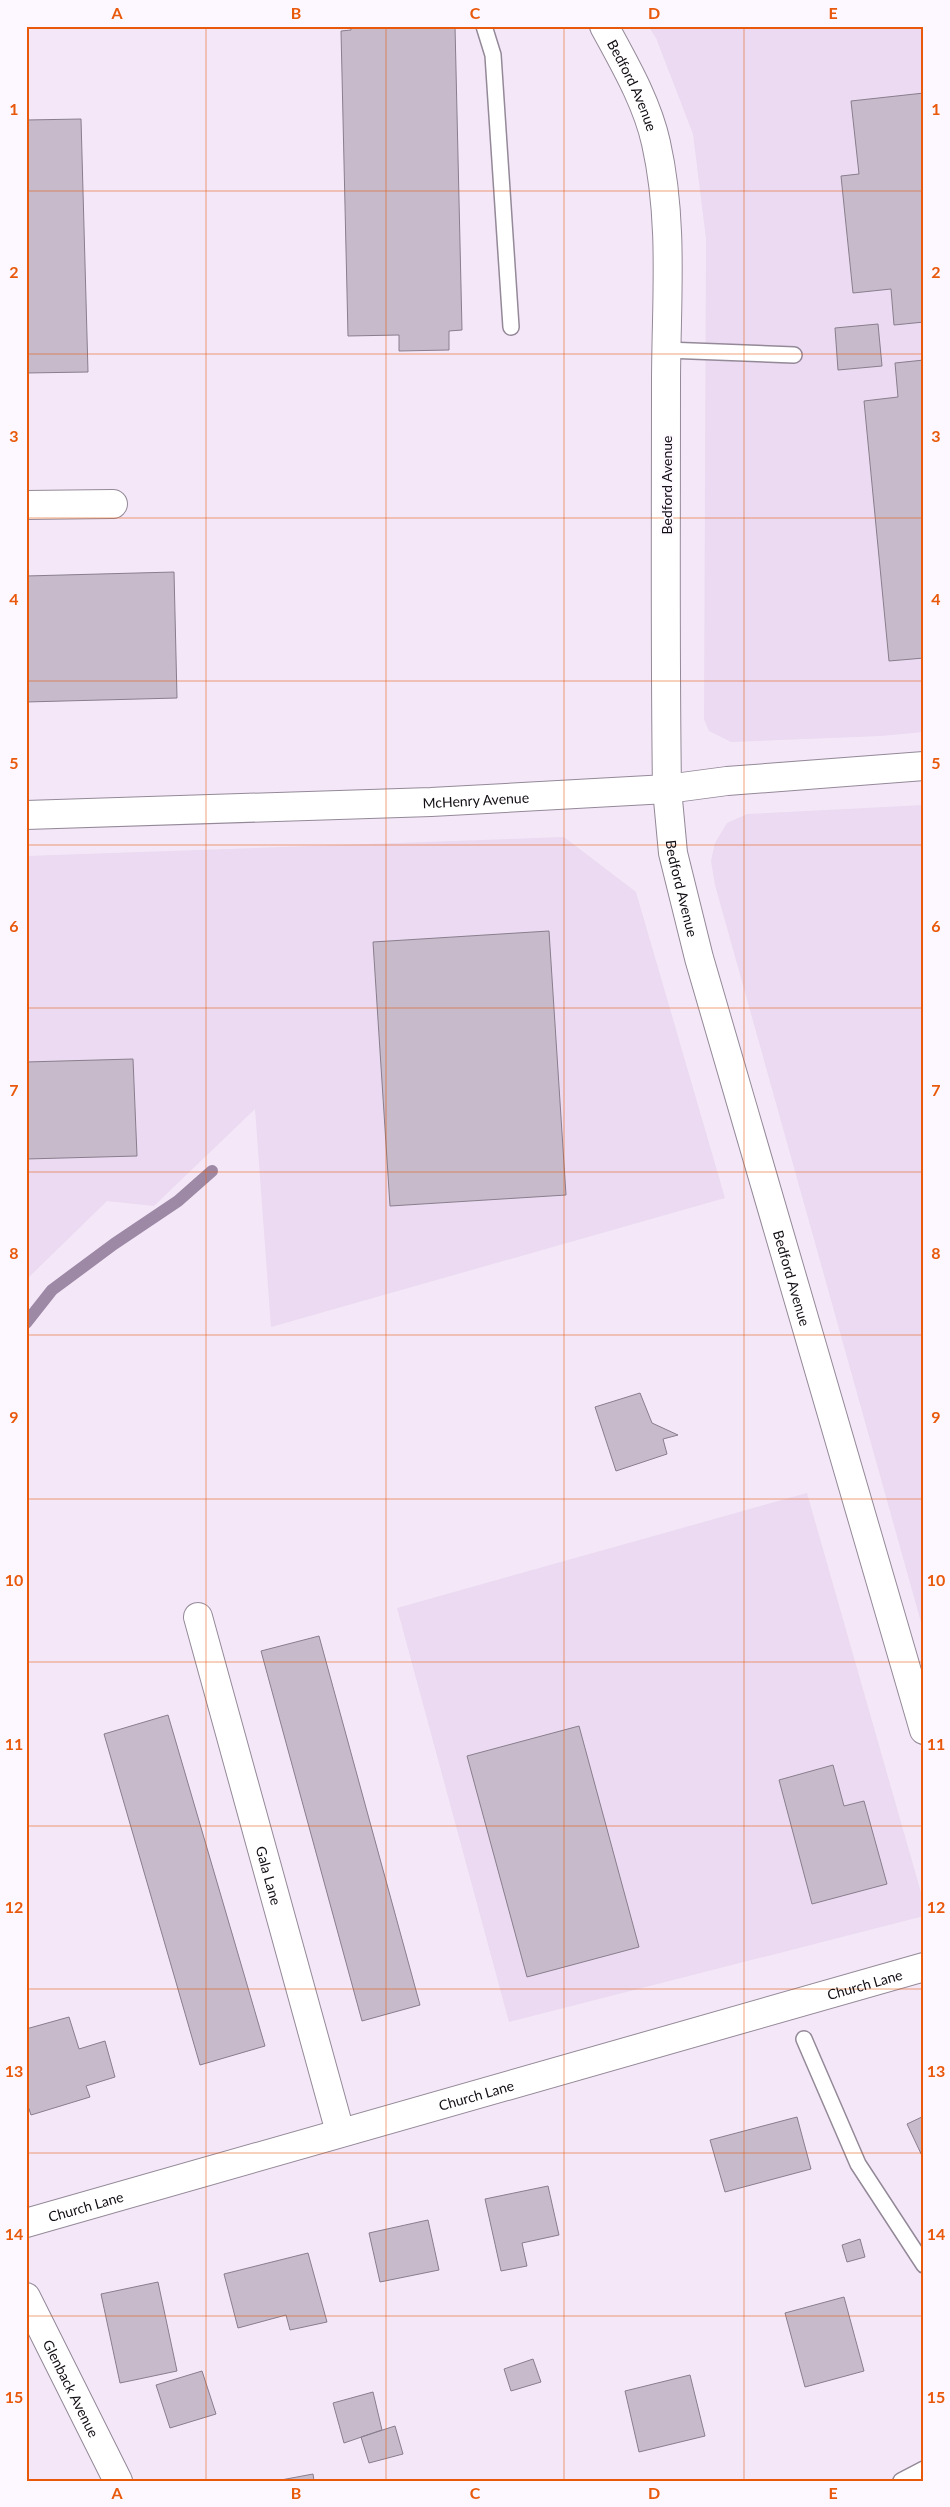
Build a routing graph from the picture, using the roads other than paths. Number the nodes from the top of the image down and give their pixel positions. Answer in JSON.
{"nodes":[{"id":1,"x":484,"y":26,"type":"edge"},
{"id":2,"x":604,"y":26,"type":"edge"},
{"id":3,"x":511,"y":327,"type":"dead end"},
{"id":4,"x":666,"y":350,"type":"junction"},
{"id":5,"x":794,"y":355,"type":"dead end"},
{"id":6,"x":113,"y":504,"type":"dead end"},
{"id":7,"x":26,"y":505,"type":"edge"},
{"id":8,"x":924,"y":766,"type":"edge"},
{"id":9,"x":667,"y":789,"type":"junction"},
{"id":10,"x":26,"y":815,"type":"edge"},
{"id":11,"x":198,"y":1617,"type":"dead end"},
{"id":12,"x":924,"y":1730,"type":"edge"},
{"id":13,"x":924,"y":1967,"type":"edge"},
{"id":14,"x":804,"y":2039,"type":"dead end"},
{"id":15,"x":340,"y":2132,"type":"junction"},
{"id":16,"x":26,"y":2223,"type":"edge"},
{"id":17,"x":924,"y":2265,"type":"edge"},
{"id":18,"x":26,"y":2297,"type":"edge"},
{"id":19,"x":924,"y":2469,"type":"edge"},
{"id":20,"x":118,"y":2481,"type":"edge"},
{"id":21,"x":901,"y":2481,"type":"edge"}],
"edges":[{"from":1,"to":3,"type":"lane"},
{"from":2,"to":4,"type":"street","name":"Bedford Avenue"},
{"from":4,"to":5,"type":"lane"},
{"from":4,"to":9,"type":"street","name":"Bedford Avenue"},
{"from":6,"to":7,"type":"street"},
{"from":8,"to":9,"type":"street","name":"McHenry Avenue"},
{"from":9,"to":10,"type":"street","name":"McHenry Avenue"},
{"from":9,"to":12,"type":"street","name":"Bedford Avenue"},
{"from":11,"to":15,"type":"street","name":"Gala Lane"},
{"from":13,"to":15,"type":"street","name":"Church Lane"},
{"from":14,"to":17,"type":"lane"},
{"from":15,"to":16,"type":"street","name":"Church Lane"},
{"from":18,"to":20,"type":"street","name":"Glenback Avenue"},
{"from":19,"to":21,"type":"lane"}]}
